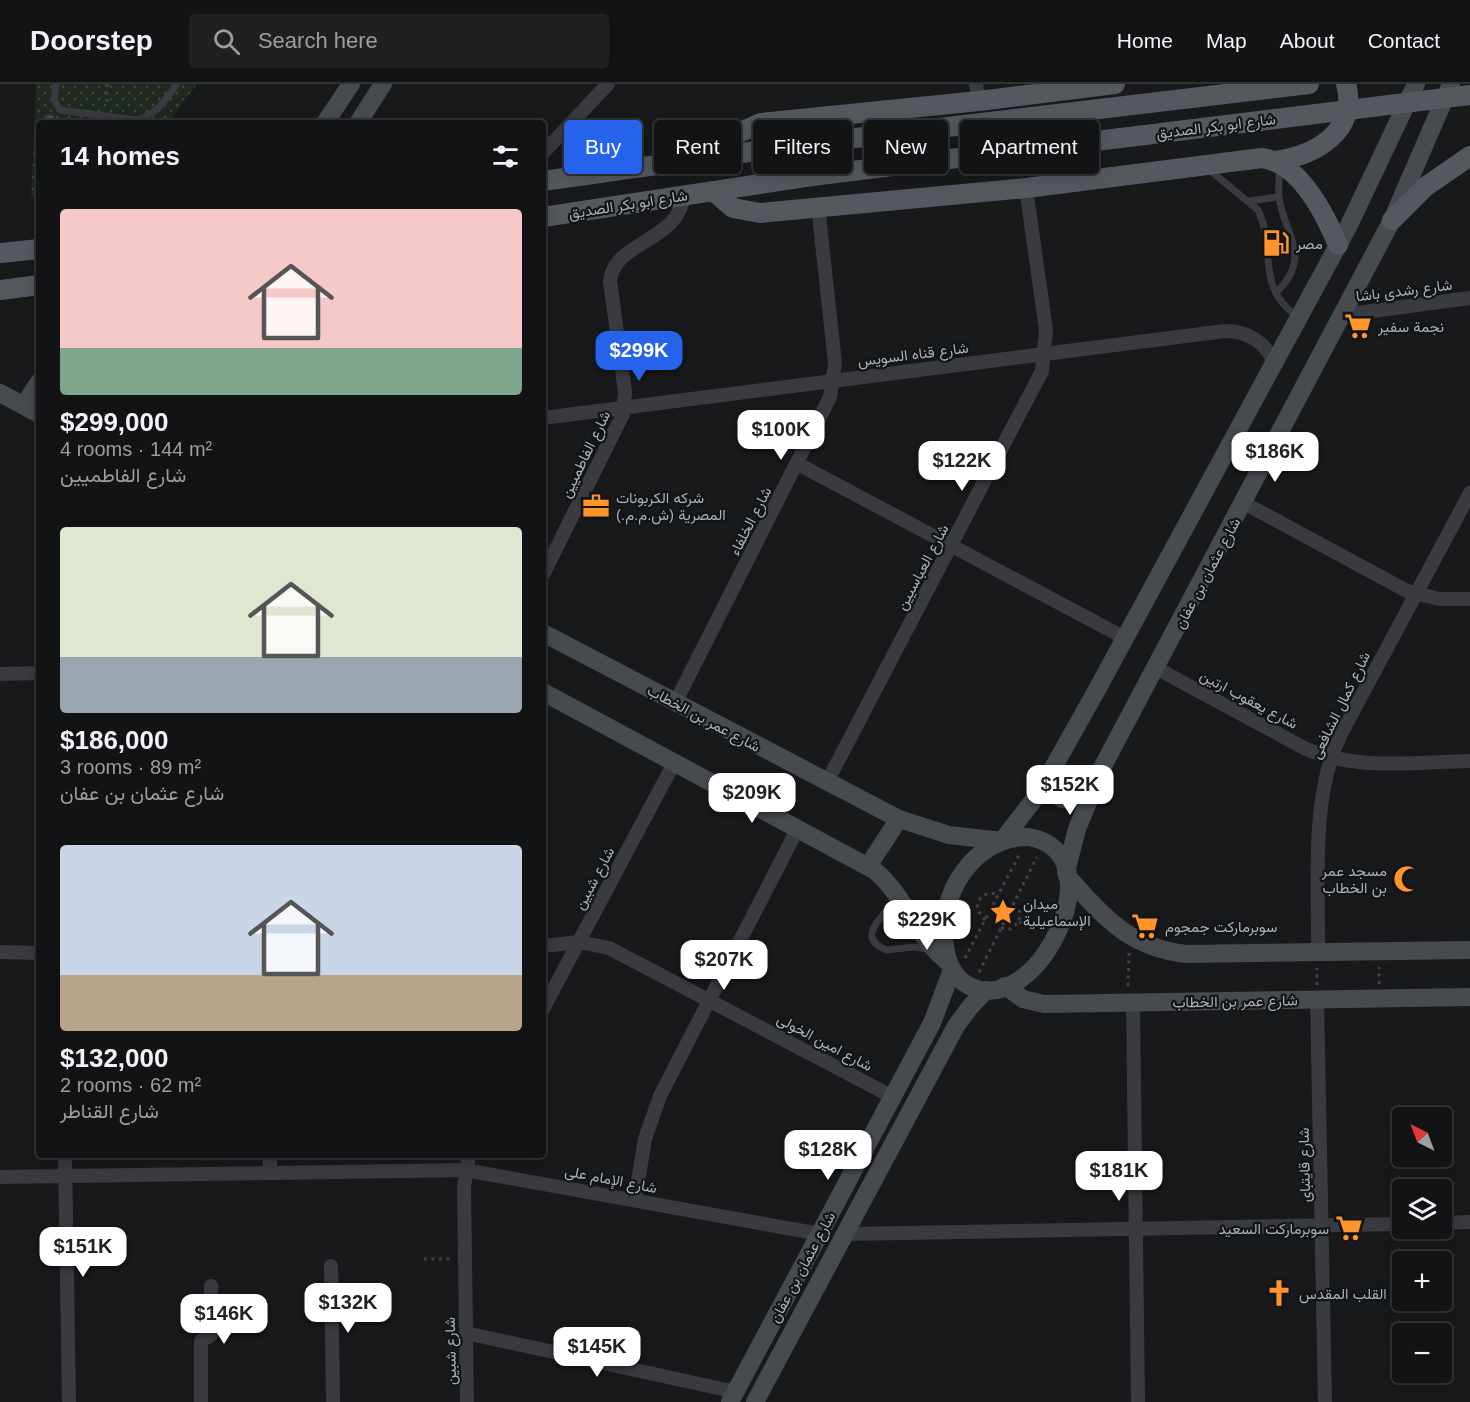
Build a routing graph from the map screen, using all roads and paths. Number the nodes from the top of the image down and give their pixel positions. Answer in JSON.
{"nodes":[{"id":1,"x":56,"y":84,"type":"edge"},
{"id":2,"x":107,"y":84,"type":"edge"},
{"id":3,"x":177,"y":84,"type":"edge"},
{"id":4,"x":351,"y":84,"type":"edge"},
{"id":5,"x":383,"y":84,"type":"edge"},
{"id":6,"x":608,"y":84,"type":"edge"},
{"id":7,"x":1115,"y":84,"type":"edge"},
{"id":8,"x":1309,"y":84,"type":"edge"},
{"id":9,"x":1347,"y":84,"type":"edge"},
{"id":10,"x":1416,"y":84,"type":"edge"},
{"id":11,"x":1451,"y":84,"type":"edge"},
{"id":12,"x":977,"y":93,"type":"edge"},
{"id":13,"x":1470,"y":95,"type":"edge"},
{"id":14,"x":107,"y":119,"type":"edge"},
{"id":15,"x":327,"y":120,"type":"edge"},
{"id":16,"x":360,"y":120,"type":"edge"},
{"id":17,"x":741,"y":131,"type":"edge"},
{"id":18,"x":546,"y":150,"type":"edge"},
{"id":19,"x":741,"y":153,"type":"edge"},
{"id":20,"x":1470,"y":156,"type":"edge"},
{"id":21,"x":1277,"y":162,"type":"junction"},
{"id":22,"x":654,"y":165,"type":"edge"},
{"id":23,"x":1205,"y":165,"type":"junction"},
{"id":24,"x":546,"y":182,"type":"edge"},
{"id":25,"x":1026,"y":188,"type":"junction"},
{"id":26,"x":713,"y":191,"type":"junction"},
{"id":27,"x":684,"y":195,"type":"junction"},
{"id":28,"x":1278,"y":197,"type":"junction"},
{"id":29,"x":1250,"y":201,"type":"junction"},
{"id":30,"x":818,"y":206,"type":"junction"},
{"id":31,"x":546,"y":218,"type":"edge"},
{"id":32,"x":1392,"y":220,"type":"junction"},
{"id":33,"x":1338,"y":245,"type":"junction"},
{"id":34,"x":36,"y":249,"type":"edge"},
{"id":35,"x":0,"y":253,"type":"edge"},
{"id":36,"x":36,"y":285,"type":"edge"},
{"id":37,"x":0,"y":290,"type":"edge"},
{"id":38,"x":1276,"y":293,"type":"junction"},
{"id":39,"x":1470,"y":298,"type":"edge"},
{"id":40,"x":1342,"y":315,"type":"junction"},
{"id":41,"x":1299,"y":318,"type":"junction"},
{"id":42,"x":1046,"y":354,"type":"junction"},
{"id":43,"x":1274,"y":363,"type":"junction"},
{"id":44,"x":834,"y":381,"type":"junction"},
{"id":45,"x":36,"y":392,"type":"edge"},
{"id":46,"x":0,"y":393,"type":"edge"},
{"id":47,"x":624,"y":408,"type":"junction"},
{"id":48,"x":31,"y":410,"type":"edge"},
{"id":49,"x":546,"y":418,"type":"edge"},
{"id":50,"x":798,"y":464,"type":"junction"},
{"id":51,"x":1470,"y":493,"type":"edge"},
{"id":52,"x":1244,"y":503,"type":"junction"},
{"id":53,"x":952,"y":546,"type":"junction"},
{"id":54,"x":546,"y":569,"type":"edge"},
{"id":55,"x":1416,"y":594,"type":"junction"},
{"id":56,"x":1470,"y":599,"type":"edge"},
{"id":57,"x":546,"y":635,"type":"edge"},
{"id":58,"x":1125,"y":638,"type":"junction"},
{"id":59,"x":1156,"y":668,"type":"junction"},
{"id":60,"x":36,"y":673,"type":"edge"},
{"id":61,"x":0,"y":674,"type":"edge"},
{"id":62,"x":546,"y":694,"type":"edge"},
{"id":63,"x":675,"y":703,"type":"junction"},
{"id":64,"x":1330,"y":758,"type":"junction"},
{"id":65,"x":1108,"y":759,"type":"junction"},
{"id":66,"x":1470,"y":761,"type":"edge"},
{"id":67,"x":674,"y":763,"type":"junction"},
{"id":68,"x":1049,"y":776,"type":"junction"},
{"id":69,"x":827,"y":782,"type":"junction"},
{"id":70,"x":899,"y":819,"type":"junction"},
{"id":71,"x":798,"y":828,"type":"junction"},
{"id":72,"x":1037,"y":839,"type":"junction"},
{"id":73,"x":1002,"y":840,"type":"junction"},
{"id":74,"x":868,"y":866,"type":"junction"},
{"id":75,"x":1066,"y":874,"type":"junction"},
{"id":76,"x":899,"y":894,"type":"junction"},
{"id":77,"x":998,"y":894,"type":"junction"},
{"id":78,"x":1013,"y":905,"type":"junction"},
{"id":79,"x":985,"y":920,"type":"junction"},
{"id":80,"x":1001,"y":928,"type":"junction"},
{"id":81,"x":1130,"y":937,"type":"junction"},
{"id":82,"x":579,"y":942,"type":"junction"},
{"id":83,"x":546,"y":946,"type":"edge"},
{"id":84,"x":1470,"y":950,"type":"edge"},
{"id":85,"x":0,"y":952,"type":"edge"},
{"id":86,"x":1379,"y":952,"type":"junction"},
{"id":87,"x":36,"y":953,"type":"edge"},
{"id":88,"x":1318,"y":953,"type":"junction"},
{"id":89,"x":948,"y":964,"type":"junction"},
{"id":90,"x":1005,"y":986,"type":"junction"},
{"id":91,"x":979,"y":988,"type":"junction"},
{"id":92,"x":1470,"y":997,"type":"edge"},
{"id":93,"x":1379,"y":998,"type":"junction"},
{"id":94,"x":1317,"y":999,"type":"junction"},
{"id":95,"x":709,"y":1000,"type":"junction"},
{"id":96,"x":1130,"y":1002,"type":"junction"},
{"id":97,"x":546,"y":1003,"type":"edge"},
{"id":98,"x":893,"y":1097,"type":"junction"},
{"id":99,"x":65,"y":1158,"type":"edge"},
{"id":100,"x":270,"y":1158,"type":"edge"},
{"id":101,"x":467,"y":1158,"type":"edge"},
{"id":102,"x":465,"y":1170,"type":"junction"},
{"id":103,"x":270,"y":1173,"type":"junction"},
{"id":104,"x":65,"y":1176,"type":"junction"},
{"id":105,"x":0,"y":1177,"type":"edge"},
{"id":106,"x":635,"y":1200,"type":"junction"},
{"id":107,"x":1470,"y":1222,"type":"edge"},
{"id":108,"x":1452,"y":1223,"type":"edge"},
{"id":109,"x":1392,"y":1224,"type":"edge"},
{"id":110,"x":1322,"y":1225,"type":"junction"},
{"id":111,"x":1135,"y":1228,"type":"junction"},
{"id":112,"x":819,"y":1234,"type":"junction"},
{"id":113,"x":845,"y":1234,"type":"junction"},
{"id":114,"x":465,"y":1258,"type":"junction"},
{"id":115,"x":424,"y":1259,"type":"dead end"},
{"id":116,"x":331,"y":1266,"type":"dead end"},
{"id":117,"x":211,"y":1286,"type":"dead end"},
{"id":118,"x":466,"y":1333,"type":"junction"},
{"id":119,"x":733,"y":1397,"type":"edge"},
{"id":120,"x":69,"y":1402,"type":"edge"},
{"id":121,"x":201,"y":1402,"type":"edge"},
{"id":122,"x":333,"y":1402,"type":"edge"},
{"id":123,"x":467,"y":1402,"type":"edge"},
{"id":124,"x":755,"y":1402,"type":"edge"},
{"id":125,"x":1138,"y":1402,"type":"edge"},
{"id":126,"x":1325,"y":1402,"type":"edge"}],
"edges":[{"from":1,"to":14,"type":"lane"},
{"from":2,"to":14,"type":"path"},
{"from":3,"to":14,"type":"lane"},
{"from":4,"to":15,"type":"main road"},
{"from":5,"to":16,"type":"main road"},
{"from":6,"to":18,"type":"street"},
{"from":7,"to":12,"type":"main road"},
{"from":8,"to":19,"type":"main road","name":"شارع ابو بكر الصديق"},
{"from":9,"to":21,"type":"main road"},
{"from":10,"to":33,"type":"main road"},
{"from":11,"to":32,"type":"main road","name":"شارع عثمان بن عفان"},
{"from":12,"to":17,"type":"main road"},
{"from":13,"to":26,"type":"main road","name":"شارع ابو بكر الصديق","bridge":true},
{"from":20,"to":32,"type":"main road"},
{"from":21,"to":23,"type":"main road"},
{"from":21,"to":28,"type":"lane"},
{"from":21,"to":33,"type":"main road"},
{"from":22,"to":24,"type":"main road","name":"شارع ابو بكر الصديق"},
{"from":23,"to":25,"type":"main road"},
{"from":23,"to":29,"type":"lane"},
{"from":25,"to":30,"type":"main road"},
{"from":25,"to":42,"type":"street","name":"شارع العباسيين"},
{"from":26,"to":27,"type":"main road","name":"شارع ابو بكر الصديق"},
{"from":26,"to":30,"type":"main road"},
{"from":27,"to":31,"type":"main road","name":"شارع ابو بكر الصديق"},
{"from":27,"to":47,"type":"street","name":"شارع الفاطميين"},
{"from":28,"to":29,"type":"lane"},
{"from":28,"to":38,"type":"lane"},
{"from":29,"to":38,"type":"lane"},
{"from":30,"to":44,"type":"street","name":"شارع الخلفاء"},
{"from":32,"to":40,"type":"main road","name":"شارع عثمان بن عفان"},
{"from":33,"to":41,"type":"main road"},
{"from":34,"to":35,"type":"main road"},
{"from":36,"to":37,"type":"main road"},
{"from":38,"to":41,"type":"lane"},
{"from":39,"to":40,"type":"street","name":"شارع رشدى باشا"},
{"from":40,"to":52,"type":"main road","name":"شارع عثمان بن عفان"},
{"from":41,"to":43,"type":"main road"},
{"from":42,"to":43,"type":"street","name":"شارع قناه السويس"},
{"from":42,"to":44,"type":"street","name":"شارع قناه السويس"},
{"from":42,"to":53,"type":"street","name":"شارع العباسيين"},
{"from":43,"to":58,"type":"main road"},
{"from":44,"to":47,"type":"street","name":"شارع قناه السويس"},
{"from":44,"to":50,"type":"street","name":"شارع الخلفاء"},
{"from":45,"to":48,"type":"main road"},
{"from":46,"to":48,"type":"main road"},
{"from":47,"to":49,"type":"street","name":"شارع قناه السويس"},
{"from":47,"to":54,"type":"street","name":"شارع الفاطميين"},
{"from":50,"to":53,"type":"street"},
{"from":50,"to":63,"type":"street","name":"شارع الخلفاء"},
{"from":51,"to":55,"type":"street","name":"شارع كمال الشافعى"},
{"from":52,"to":55,"type":"street"},
{"from":52,"to":59,"type":"main road","name":"شارع عثمان بن عفان"},
{"from":53,"to":58,"type":"street"},
{"from":53,"to":69,"type":"street","name":"شارع العباسيين"},
{"from":55,"to":56,"type":"street"},
{"from":55,"to":64,"type":"street","name":"شارع كمال الشافعى"},
{"from":57,"to":63,"type":"main road","name":"شارع عمر بن الخطاب"},
{"from":58,"to":68,"type":"main road"},
{"from":59,"to":64,"type":"street","name":"شارع يعقوب ارتين"},
{"from":59,"to":65,"type":"main road","name":"شارع عثمان بن عفان"},
{"from":60,"to":61,"type":"street"},
{"from":62,"to":67,"type":"main road"},
{"from":63,"to":69,"type":"main road","name":"شارع عمر بن الخطاب"},
{"from":64,"to":66,"type":"street","name":"شارع يعقوب ارتين"},
{"from":64,"to":88,"type":"street","name":"شارع كمال الشافعى"},
{"from":65,"to":68,"type":"main road"},
{"from":65,"to":75,"type":"main road","name":"شارع عثمان بن عفان"},
{"from":67,"to":71,"type":"main road"},
{"from":67,"to":82,"type":"street","name":"شارع شبين"},
{"from":68,"to":73,"type":"main road"},
{"from":69,"to":70,"type":"main road","name":"شارع عمر بن الخطاب"},
{"from":70,"to":73,"type":"main road","name":"شارع عمر بن الخطاب"},
{"from":70,"to":74,"type":"main road"},
{"from":71,"to":74,"type":"main road"},
{"from":71,"to":95,"type":"street"},
{"from":72,"to":73,"type":"main road","name":"شارع عمر بن الخطاب"},
{"from":72,"to":75,"type":"main road"},
{"from":72,"to":77,"type":"path"},
{"from":72,"to":78,"type":"path"},
{"from":73,"to":89,"type":"main road"},
{"from":74,"to":76,"type":"main road"},
{"from":75,"to":81,"type":"main road"},
{"from":75,"to":90,"type":"main road","name":"شارع عثمان بن عفان"},
{"from":76,"to":89,"type":"main road"},
{"from":76,"to":89,"type":"lane"},
{"from":77,"to":79,"type":"path"},
{"from":77,"to":79,"type":"path"},
{"from":78,"to":80,"type":"path"},
{"from":78,"to":80,"type":"path"},
{"from":79,"to":89,"type":"path"},
{"from":80,"to":91,"type":"path"},
{"from":81,"to":88,"type":"main road"},
{"from":81,"to":96,"type":"path"},
{"from":82,"to":83,"type":"street","name":"شارع امين الخولى"},
{"from":82,"to":95,"type":"street","name":"شارع امين الخولى"},
{"from":82,"to":97,"type":"street","name":"شارع شبين"},
{"from":84,"to":86,"type":"main road"},
{"from":85,"to":87,"type":"street"},
{"from":86,"to":88,"type":"main road"},
{"from":86,"to":93,"type":"path"},
{"from":88,"to":94,"type":"path"},
{"from":89,"to":91,"type":"main road"},
{"from":89,"to":98,"type":"main road","name":"شارع عثمان بن عفان"},
{"from":90,"to":91,"type":"main road"},
{"from":90,"to":96,"type":"main road","name":"شارع عمر بن الخطاب"},
{"from":91,"to":113,"type":"main road","name":"شارع عثمان بن عفان"},
{"from":92,"to":93,"type":"main road","name":"شارع عمر بن الخطاب"},
{"from":93,"to":94,"type":"main road","name":"شارع عمر بن الخطاب"},
{"from":94,"to":96,"type":"main road","name":"شارع عمر بن الخطاب"},
{"from":94,"to":110,"type":"street","name":"شارع قايتباى"},
{"from":95,"to":98,"type":"street","name":"شارع امين الخولى"},
{"from":95,"to":106,"type":"street"},
{"from":96,"to":111,"type":"street"},
{"from":98,"to":112,"type":"main road","name":"شارع عثمان بن عفان"},
{"from":99,"to":104,"type":"street"},
{"from":100,"to":103,"type":"street"},
{"from":101,"to":102,"type":"street","name":"شارع شبين"},
{"from":102,"to":103,"type":"street","name":"شارع الإمام على"},
{"from":102,"to":106,"type":"street","name":"شارع الإمام على"},
{"from":102,"to":114,"type":"street","name":"شارع شبين"},
{"from":103,"to":104,"type":"street","name":"شارع الإمام على"},
{"from":104,"to":105,"type":"street","name":"شارع الإمام على"},
{"from":104,"to":120,"type":"street"},
{"from":106,"to":112,"type":"street","name":"شارع الإمام على"},
{"from":107,"to":108,"type":"street"},
{"from":109,"to":110,"type":"street"},
{"from":110,"to":111,"type":"street"},
{"from":110,"to":126,"type":"street","name":"شارع قايتباى"},
{"from":111,"to":113,"type":"street"},
{"from":111,"to":125,"type":"street"},
{"from":112,"to":119,"type":"main road","name":"شارع عثمان بن عفان"},
{"from":113,"to":124,"type":"main road","name":"شارع عثمان بن عفان"},
{"from":114,"to":115,"type":"path"},
{"from":114,"to":118,"type":"street","name":"شارع شبين"},
{"from":116,"to":122,"type":"street"},
{"from":117,"to":121,"type":"street"},
{"from":118,"to":119,"type":"street"},
{"from":118,"to":123,"type":"street","name":"شارع شبين"}]}
